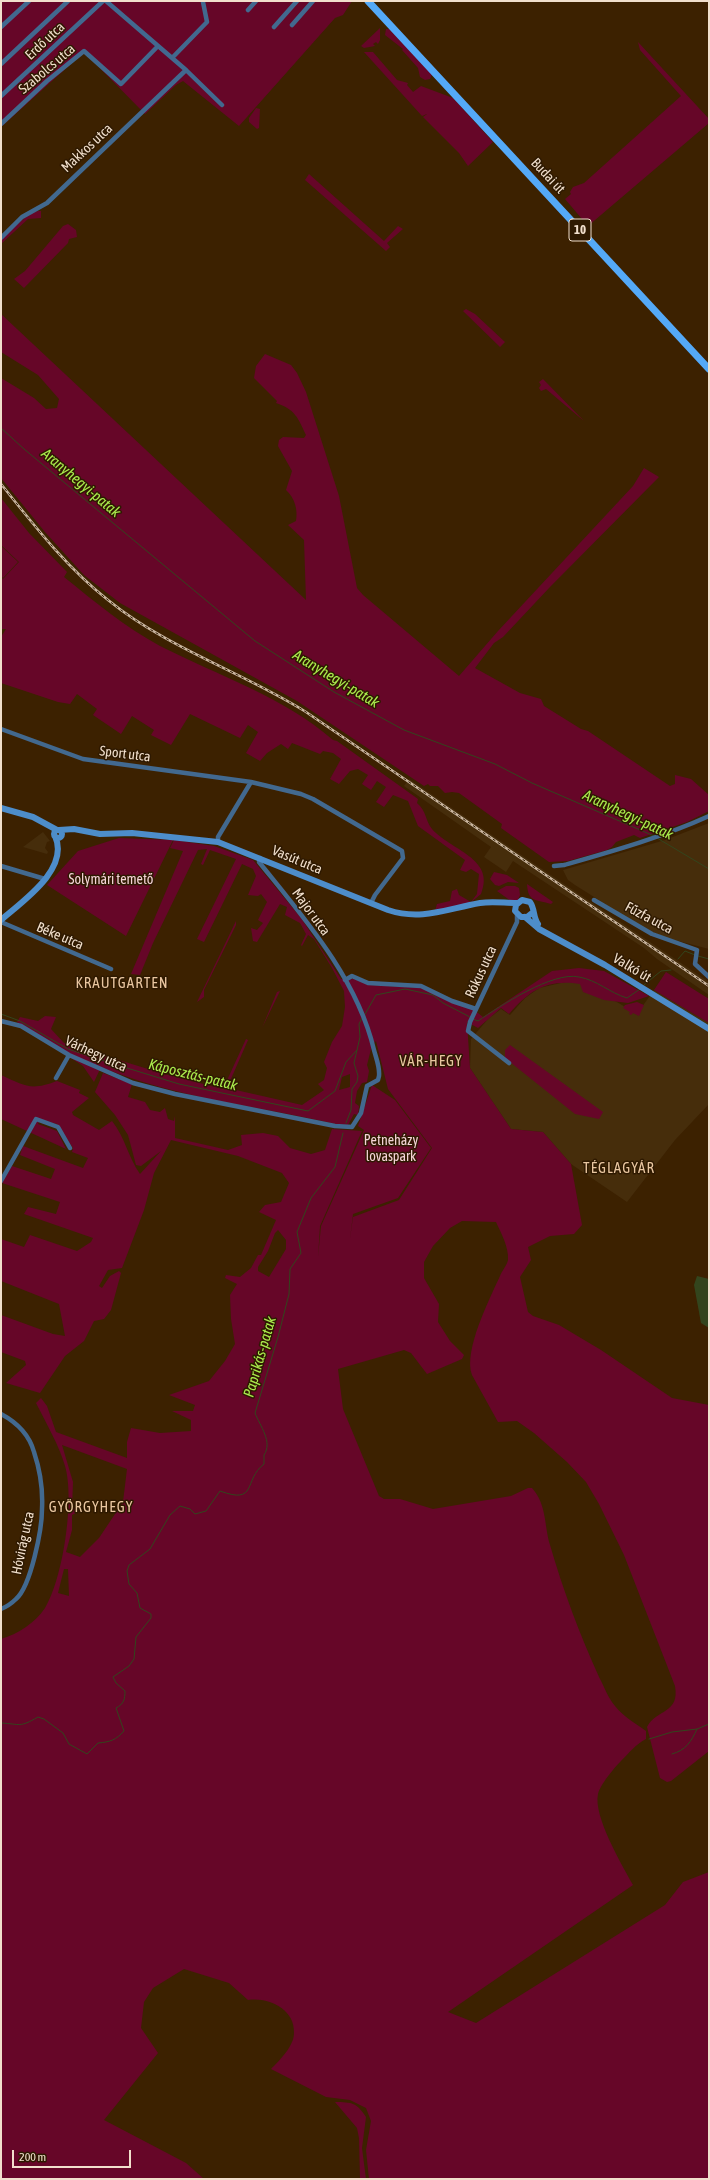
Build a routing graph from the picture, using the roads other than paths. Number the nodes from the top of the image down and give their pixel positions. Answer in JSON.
{"nodes":[{"id":1,"x":29,"y":1,"type":"edge"},
{"id":2,"x":68,"y":1,"type":"edge"},
{"id":3,"x":105,"y":1,"type":"edge"},
{"id":4,"x":256,"y":1,"type":"edge"},
{"id":5,"x":297,"y":1,"type":"edge"},
{"id":6,"x":313,"y":1,"type":"edge"},
{"id":7,"x":368,"y":1,"type":"edge"},
{"id":8,"x":203,"y":2,"type":"dead end"},
{"id":9,"x":248,"y":10,"type":"dead end"},
{"id":10,"x":292,"y":25,"type":"dead end"},
{"id":11,"x":1,"y":27,"type":"edge"},
{"id":12,"x":274,"y":27,"type":"dead end"},
{"id":13,"x":158,"y":46,"type":"junction"},
{"id":14,"x":172,"y":58,"type":"junction"},
{"id":15,"x":1,"y":64,"type":"edge"},
{"id":16,"x":186,"y":70,"type":"junction"},
{"id":17,"x":1,"y":96,"type":"edge"},
{"id":18,"x":222,"y":106,"type":"dead end"},
{"id":19,"x":1,"y":124,"type":"edge"},
{"id":20,"x":1,"y":238,"type":"edge"},
{"id":21,"x":709,"y":369,"type":"edge"},
{"id":22,"x":1,"y":729,"type":"edge"},
{"id":23,"x":251,"y":782,"type":"junction"},
{"id":24,"x":1,"y":808,"type":"edge"},
{"id":25,"x":709,"y":816,"type":"edge"},
{"id":26,"x":58,"y":834,"type":"junction"},
{"id":27,"x":218,"y":842,"type":"junction"},
{"id":28,"x":260,"y":858,"type":"junction"},
{"id":29,"x":1,"y":866,"type":"edge"},
{"id":30,"x":554,"y":866,"type":"dead end"},
{"id":31,"x":45,"y":879,"type":"junction"},
{"id":32,"x":594,"y":900,"type":"dead end"},
{"id":33,"x":496,"y":903,"type":"junction"},
{"id":34,"x":517,"y":903,"type":"junction"},
{"id":35,"x":371,"y":904,"type":"junction"},
{"id":36,"x":516,"y":912,"type":"junction"},
{"id":37,"x":532,"y":913,"type":"junction"},
{"id":38,"x":524,"y":917,"type":"junction"},
{"id":39,"x":1,"y":921,"type":"edge"},
{"id":40,"x":516,"y":922,"type":"junction"},
{"id":41,"x":546,"y":933,"type":"junction"},
{"id":42,"x":111,"y":969,"type":"dead end"},
{"id":43,"x":709,"y":976,"type":"edge"},
{"id":44,"x":345,"y":980,"type":"junction"},
{"id":45,"x":476,"y":1009,"type":"junction"},
{"id":46,"x":1,"y":1021,"type":"edge"},
{"id":47,"x":703,"y":1025,"type":"junction"},
{"id":48,"x":709,"y":1029,"type":"edge"},
{"id":49,"x":709,"y":1033,"type":"edge"},
{"id":50,"x":69,"y":1055,"type":"junction"},
{"id":51,"x":509,"y":1063,"type":"dead end"},
{"id":52,"x":56,"y":1078,"type":"dead end"},
{"id":53,"x":352,"y":1127,"type":"joint"},
{"id":54,"x":70,"y":1148,"type":"dead end"},
{"id":55,"x":1,"y":1181,"type":"edge"},
{"id":56,"x":1,"y":1414,"type":"edge"},
{"id":57,"x":1,"y":1609,"type":"edge"}],
"edges":[{"from":1,"to":11,"type":"street"},
{"from":2,"to":15,"type":"street"},
{"from":3,"to":13,"type":"street"},
{"from":3,"to":17,"type":"street","name":"Erdő utca"},
{"from":4,"to":9,"type":"street"},
{"from":5,"to":12,"type":"street"},
{"from":6,"to":10,"type":"street"},
{"from":7,"to":21,"type":"main road","name":"Budai út","number":"10"},
{"from":8,"to":14,"type":"street"},
{"from":13,"to":14,"type":"street"},
{"from":13,"to":19,"type":"street","name":"Szabolcs utca"},
{"from":14,"to":16,"type":"street"},
{"from":16,"to":18,"type":"street"},
{"from":16,"to":20,"type":"street","name":"Makkos utca"},
{"from":22,"to":23,"type":"street","name":"Sport utca"},
{"from":23,"to":27,"type":"street"},
{"from":23,"to":35,"type":"street","name":"Sport utca"},
{"from":24,"to":26,"type":"street"},
{"from":25,"to":30,"type":"street"},
{"from":26,"to":27,"type":"street","name":"Vasút utca"},
{"from":26,"to":31,"type":"street"},
{"from":27,"to":28,"type":"street","name":"Vasút utca"},
{"from":28,"to":35,"type":"street","name":"Vasút utca"},
{"from":28,"to":44,"type":"street","name":"Major utca"},
{"from":29,"to":31,"type":"street"},
{"from":31,"to":39,"type":"street"},
{"from":32,"to":43,"type":"street","name":"Fűzfa utca"},
{"from":33,"to":34,"type":"street","name":"Vasút utca"},
{"from":33,"to":35,"type":"street","name":"Vasút utca"},
{"from":33,"to":36,"type":"street","name":"Vasút utca"},
{"from":34,"to":36,"type":"street"},
{"from":34,"to":37,"type":"street"},
{"from":36,"to":38,"type":"street"},
{"from":36,"to":40,"type":"street","name":"Rókus utca"},
{"from":37,"to":38,"type":"street"},
{"from":37,"to":41,"type":"street"},
{"from":38,"to":40,"type":"street","name":"Rókus utca"},
{"from":38,"to":41,"type":"street","name":"Valkó út"},
{"from":39,"to":42,"type":"street","name":"Béke utca"},
{"from":40,"to":45,"type":"street","name":"Rókus utca"},
{"from":41,"to":47,"type":"street","name":"Valkó út"},
{"from":44,"to":45,"type":"street"},
{"from":44,"to":53,"type":"street","name":"Major utca"},
{"from":45,"to":51,"type":"street","name":"Rókus utca"},
{"from":46,"to":50,"type":"street","name":"Várhegy utca"},
{"from":47,"to":48,"type":"street","name":"Valkó út"},
{"from":47,"to":49,"type":"street"},
{"from":50,"to":52,"type":"street"},
{"from":50,"to":53,"type":"street","name":"Várhegy utca"},
{"from":54,"to":55,"type":"street"},
{"from":56,"to":57,"type":"street","name":"Hóvirág utca"}]}
